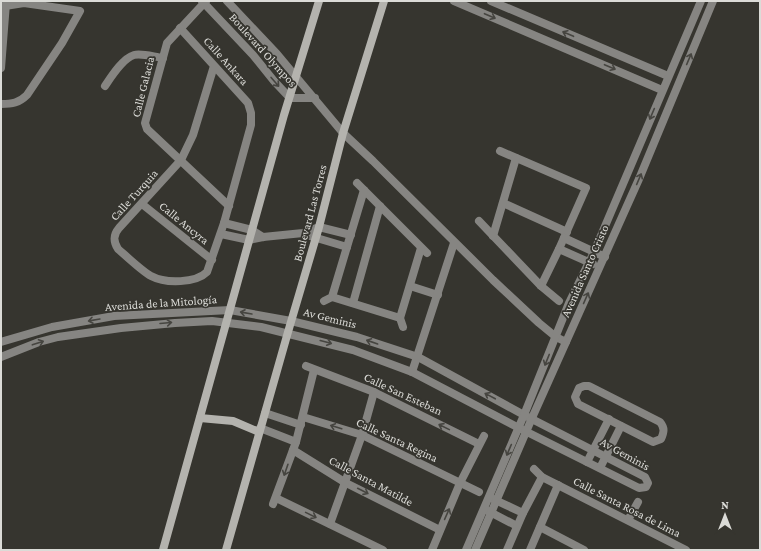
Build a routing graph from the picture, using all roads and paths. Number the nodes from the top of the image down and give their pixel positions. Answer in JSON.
{"nodes":[{"id":1,"x":227,"y":1,"type":"edge"},
{"id":2,"x":319,"y":1,"type":"edge"},
{"id":3,"x":384,"y":1,"type":"edge"},
{"id":4,"x":454,"y":1,"type":"edge"},
{"id":5,"x":491,"y":1,"type":"edge"},
{"id":6,"x":701,"y":1,"type":"edge"},
{"id":7,"x":713,"y":1,"type":"edge"},
{"id":8,"x":26,"y":2,"type":"edge"},
{"id":9,"x":204,"y":2,"type":"edge"},
{"id":10,"x":6,"y":4,"type":"edge"},
{"id":11,"x":180,"y":28,"type":"junction"},
{"id":12,"x":162,"y":58,"type":"junction"},
{"id":13,"x":214,"y":66,"type":"junction"},
{"id":14,"x":1,"y":68,"type":"edge"},
{"id":15,"x":297,"y":76,"type":"junction"},
{"id":16,"x":668,"y":76,"type":"junction"},
{"id":17,"x":104,"y":86,"type":"dead end"},
{"id":18,"x":662,"y":90,"type":"junction"},
{"id":19,"x":290,"y":98,"type":"junction"},
{"id":20,"x":314,"y":98,"type":"junction"},
{"id":21,"x":1,"y":104,"type":"edge"},
{"id":22,"x":251,"y":113,"type":"joint"},
{"id":23,"x":343,"y":133,"type":"junction"},
{"id":24,"x":500,"y":151,"type":"dead end"},
{"id":25,"x":516,"y":158,"type":"junction"},
{"id":26,"x":181,"y":160,"type":"junction"},
{"id":27,"x":357,"y":183,"type":"dead end"},
{"id":28,"x":364,"y":190,"type":"junction"},
{"id":29,"x":503,"y":203,"type":"junction"},
{"id":30,"x":142,"y":204,"type":"junction"},
{"id":31,"x":229,"y":206,"type":"junction"},
{"id":32,"x":380,"y":206,"type":"junction"},
{"id":33,"x":479,"y":222,"type":"dead end"},
{"id":34,"x":224,"y":223,"type":"junction"},
{"id":35,"x":319,"y":228,"type":"junction"},
{"id":36,"x":252,"y":230,"type":"junction"},
{"id":37,"x":304,"y":233,"type":"junction"},
{"id":38,"x":221,"y":234,"type":"junction"},
{"id":39,"x":351,"y":235,"type":"junction"},
{"id":40,"x":565,"y":235,"type":"junction"},
{"id":41,"x":493,"y":236,"type":"junction"},
{"id":42,"x":263,"y":237,"type":"junction"},
{"id":43,"x":316,"y":238,"type":"junction"},
{"id":44,"x":249,"y":240,"type":"junction"},
{"id":45,"x":454,"y":243,"type":"junction"},
{"id":46,"x":347,"y":247,"type":"junction"},
{"id":47,"x":559,"y":249,"type":"junction"},
{"id":48,"x":594,"y":252,"type":"junction"},
{"id":49,"x":605,"y":257,"type":"junction"},
{"id":50,"x":212,"y":260,"type":"junction"},
{"id":51,"x":589,"y":263,"type":"junction"},
{"id":52,"x":600,"y":268,"type":"junction"},
{"id":53,"x":410,"y":286,"type":"junction"},
{"id":54,"x":541,"y":286,"type":"junction"},
{"id":55,"x":438,"y":295,"type":"junction"},
{"id":56,"x":332,"y":297,"type":"junction"},
{"id":57,"x":324,"y":301,"type":"dead end"},
{"id":58,"x":559,"y":301,"type":"dead end"},
{"id":59,"x":353,"y":304,"type":"junction"},
{"id":60,"x":230,"y":310,"type":"junction"},
{"id":61,"x":400,"y":318,"type":"junction"},
{"id":62,"x":292,"y":321,"type":"junction"},
{"id":63,"x":227,"y":323,"type":"junction"},
{"id":64,"x":403,"y":327,"type":"dead end"},
{"id":65,"x":288,"y":332,"type":"junction"},
{"id":66,"x":556,"y":337,"type":"junction"},
{"id":67,"x":1,"y":342,"type":"edge"},
{"id":68,"x":566,"y":342,"type":"junction"},
{"id":69,"x":1,"y":357,"type":"edge"},
{"id":70,"x":418,"y":357,"type":"junction"},
{"id":71,"x":306,"y":366,"type":"dead end"},
{"id":72,"x":314,"y":370,"type":"junction"},
{"id":73,"x":412,"y":372,"type":"junction"},
{"id":74,"x":374,"y":392,"type":"junction"},
{"id":75,"x":265,"y":413,"type":"junction"},
{"id":76,"x":528,"y":416,"type":"junction"},
{"id":77,"x":303,"y":417,"type":"junction"},
{"id":78,"x":200,"y":418,"type":"junction"},
{"id":79,"x":609,"y":420,"type":"junction"},
{"id":80,"x":301,"y":426,"type":"junction"},
{"id":81,"x":621,"y":426,"type":"junction"},
{"id":82,"x":260,"y":430,"type":"junction"},
{"id":83,"x":522,"y":430,"type":"junction"},
{"id":84,"x":362,"y":435,"type":"junction"},
{"id":85,"x":484,"y":436,"type":"dead end"},
{"id":86,"x":296,"y":442,"type":"junction"},
{"id":87,"x":479,"y":444,"type":"junction"},
{"id":88,"x":293,"y":450,"type":"junction"},
{"id":89,"x":593,"y":450,"type":"junction"},
{"id":90,"x":606,"y":456,"type":"junction"},
{"id":91,"x":588,"y":462,"type":"junction"},
{"id":92,"x":600,"y":468,"type":"junction"},
{"id":93,"x":534,"y":469,"type":"dead end"},
{"id":94,"x":542,"y":477,"type":"junction"},
{"id":95,"x":346,"y":483,"type":"junction"},
{"id":96,"x":460,"y":483,"type":"junction"},
{"id":97,"x":558,"y":485,"type":"junction"},
{"id":98,"x":479,"y":492,"type":"dead end"},
{"id":99,"x":492,"y":499,"type":"junction"},
{"id":100,"x":638,"y":502,"type":"dead end"},
{"id":101,"x":487,"y":511,"type":"junction"},
{"id":102,"x":523,"y":513,"type":"junction"},
{"id":103,"x":628,"y":520,"type":"junction"},
{"id":104,"x":330,"y":524,"type":"junction"},
{"id":105,"x":517,"y":526,"type":"junction"},
{"id":106,"x":540,"y":527,"type":"junction"},
{"id":107,"x":440,"y":530,"type":"junction"},
{"id":108,"x":163,"y":550,"type":"edge"},
{"id":109,"x":226,"y":550,"type":"edge"},
{"id":110,"x":383,"y":550,"type":"edge"},
{"id":111,"x":432,"y":550,"type":"edge"},
{"id":112,"x":466,"y":550,"type":"edge"},
{"id":113,"x":475,"y":550,"type":"edge"},
{"id":114,"x":507,"y":550,"type":"edge"},
{"id":115,"x":530,"y":550,"type":"edge"},
{"id":116,"x":584,"y":550,"type":"edge"},
{"id":117,"x":686,"y":550,"type":"edge"}],
"edges":[{"from":1,"to":15,"type":"street","name":"Boulevard Olympos"},
{"from":2,"to":15,"type":"main road"},
{"from":3,"to":23,"type":"main road","name":"Boulevard Las Torres"},
{"from":4,"to":18,"type":"street","one_way":true},
{"from":16,"to":5,"type":"street","one_way":true},
{"from":6,"to":16,"type":"street","name":"Avenida Santo Cristo"},
{"from":49,"to":7,"type":"street","name":"Avenida Santo Cristo","one_way":true},
{"from":8,"to":10,"type":"street"},
{"from":8,"to":21,"type":"street"},
{"from":9,"to":11,"type":"street","name":"Calle Galacia"},
{"from":9,"to":19,"type":"street","name":"Boulevard Olympos","one_way":true},
{"from":10,"to":14,"type":"street"},
{"from":11,"to":12,"type":"street","name":"Calle Galacia"},
{"from":11,"to":13,"type":"street","name":"Calle Ankara"},
{"from":12,"to":17,"type":"street"},
{"from":12,"to":26,"type":"street","name":"Calle Galacia"},
{"from":13,"to":22,"type":"street","name":"Calle Ankara"},
{"from":13,"to":26,"type":"street","name":"Calle Turquia"},
{"from":15,"to":19,"type":"main road"},
{"from":15,"to":20,"type":"street","name":"Boulevard Olympos"},
{"from":16,"to":18,"type":"street","name":"Avenida Santo Cristo"},
{"from":18,"to":48,"type":"street","name":"Avenida Santo Cristo","one_way":true},
{"from":19,"to":20,"type":"street","name":"Boulevard Olympos"},
{"from":19,"to":36,"type":"main road"},
{"from":20,"to":23,"type":"street","name":"Boulevard Olympos"},
{"from":22,"to":31,"type":"street","name":"Calle Turquia"},
{"from":23,"to":35,"type":"main road","name":"Boulevard Las Torres"},
{"from":23,"to":45,"type":"street","name":"Boulevard Olympos"},
{"from":24,"to":25,"type":"street"},
{"from":25,"to":29,"type":"street"},
{"from":25,"to":40,"type":"street"},
{"from":26,"to":30,"type":"street","name":"Calle Turquia"},
{"from":26,"to":31,"type":"street","name":"Calle Galacia"},
{"from":27,"to":28,"type":"street"},
{"from":28,"to":32,"type":"street"},
{"from":28,"to":39,"type":"street"},
{"from":29,"to":40,"type":"street"},
{"from":29,"to":41,"type":"street"},
{"from":30,"to":50,"type":"street","name":"Calle Ancyra"},
{"from":30,"to":50,"type":"street","name":"Calle Turquia"},
{"from":31,"to":34,"type":"street","name":"Calle Turquia"},
{"from":32,"to":53,"type":"street"},
{"from":32,"to":59,"type":"street"},
{"from":33,"to":41,"type":"street"},
{"from":34,"to":36,"type":"street"},
{"from":34,"to":38,"type":"street","name":"Calle Turquia"},
{"from":35,"to":37,"type":"street"},
{"from":35,"to":39,"type":"street"},
{"from":35,"to":43,"type":"main road","name":"Boulevard Las Torres"},
{"from":36,"to":42,"type":"street"},
{"from":36,"to":44,"type":"main road"},
{"from":37,"to":42,"type":"street"},
{"from":37,"to":43,"type":"street"},
{"from":38,"to":44,"type":"street"},
{"from":38,"to":50,"type":"street","name":"Calle Turquia"},
{"from":39,"to":46,"type":"street"},
{"from":40,"to":47,"type":"street"},
{"from":40,"to":48,"type":"street"},
{"from":41,"to":54,"type":"street"},
{"from":42,"to":44,"type":"street"},
{"from":43,"to":46,"type":"street"},
{"from":43,"to":62,"type":"main road","name":"Boulevard Las Torres"},
{"from":44,"to":60,"type":"main road"},
{"from":45,"to":55,"type":"street"},
{"from":45,"to":66,"type":"street","name":"Boulevard Olympos"},
{"from":46,"to":56,"type":"street"},
{"from":47,"to":51,"type":"street"},
{"from":47,"to":54,"type":"street"},
{"from":48,"to":49,"type":"street"},
{"from":48,"to":51,"type":"street","name":"Avenida Santo Cristo"},
{"from":49,"to":52,"type":"street","name":"Avenida Santo Cristo"},
{"from":51,"to":52,"type":"street"},
{"from":51,"to":66,"type":"street","name":"Avenida Santo Cristo"},
{"from":68,"to":52,"type":"street","name":"Avenida Santo Cristo","one_way":true},
{"from":53,"to":55,"type":"street"},
{"from":53,"to":61,"type":"street"},
{"from":54,"to":58,"type":"street"},
{"from":55,"to":70,"type":"street"},
{"from":56,"to":57,"type":"street"},
{"from":56,"to":59,"type":"street"},
{"from":59,"to":61,"type":"street"},
{"from":62,"to":60,"type":"street","name":"Av Geminis","one_way":true},
{"from":60,"to":63,"type":"main road"},
{"from":60,"to":67,"type":"street","name":"Avenida de la Mitología","one_way":true},
{"from":61,"to":64,"type":"street"},
{"from":62,"to":65,"type":"main road","name":"Boulevard Las Torres"},
{"from":70,"to":62,"type":"street","name":"Av Geminis","one_way":true},
{"from":63,"to":65,"type":"street","name":"Av Geminis"},
{"from":69,"to":63,"type":"street","name":"Avenida de la Mitología","one_way":true},
{"from":63,"to":78,"type":"main road"},
{"from":65,"to":73,"type":"street","name":"Av Geminis","one_way":true},
{"from":65,"to":75,"type":"main road","name":"Boulevard Las Torres"},
{"from":66,"to":68,"type":"street","name":"Boulevard Olympos"},
{"from":66,"to":76,"type":"street","name":"Avenida Santo Cristo","one_way":true},
{"from":68,"to":76,"type":"street","name":"Avenida Santo Cristo"},
{"from":70,"to":73,"type":"street"},
{"from":76,"to":70,"type":"street","name":"Av Geminis","one_way":true},
{"from":71,"to":72,"type":"street","name":"Calle San Esteban"},
{"from":72,"to":74,"type":"street","name":"Calle San Esteban"},
{"from":72,"to":77,"type":"street"},
{"from":73,"to":83,"type":"street","name":"Av Geminis"},
{"from":74,"to":84,"type":"street"},
{"from":87,"to":74,"type":"street","name":"Calle San Esteban","one_way":true},
{"from":75,"to":80,"type":"street"},
{"from":75,"to":82,"type":"main road","name":"Boulevard Las Torres"},
{"from":76,"to":83,"type":"street","name":"Avenida Santo Cristo"},
{"from":76,"to":89,"type":"street","name":"Av Geminis"},
{"from":77,"to":80,"type":"street"},
{"from":84,"to":77,"type":"street","name":"Calle Santa Regina","one_way":true},
{"from":78,"to":82,"type":"main road"},
{"from":78,"to":108,"type":"main road"},
{"from":79,"to":81,"type":"street"},
{"from":79,"to":81,"type":"street"},
{"from":79,"to":89,"type":"street"},
{"from":80,"to":86,"type":"street"},
{"from":81,"to":90,"type":"street"},
{"from":82,"to":86,"type":"street"},
{"from":82,"to":109,"type":"main road","name":"Boulevard Las Torres"},
{"from":83,"to":91,"type":"street","name":"Av Geminis"},
{"from":83,"to":99,"type":"street","name":"Avenida Santo Cristo"},
{"from":84,"to":95,"type":"street"},
{"from":84,"to":96,"type":"street","name":"Calle Santa Regina"},
{"from":85,"to":87,"type":"street"},
{"from":86,"to":88,"type":"street"},
{"from":87,"to":96,"type":"street"},
{"from":88,"to":95,"type":"street","name":"Calle Santa Matilde"},
{"from":88,"to":104,"type":"street","one_way":true},
{"from":89,"to":90,"type":"street","name":"Av Geminis"},
{"from":89,"to":91,"type":"street"},
{"from":90,"to":92,"type":"street"},
{"from":90,"to":92,"type":"street","name":"Av Geminis"},
{"from":91,"to":92,"type":"street","name":"Av Geminis"},
{"from":93,"to":94,"type":"street","name":"Calle Santa Rosa de Lima"},
{"from":94,"to":97,"type":"street","name":"Calle Santa Rosa de Lima"},
{"from":94,"to":102,"type":"street"},
{"from":95,"to":104,"type":"street"},
{"from":95,"to":107,"type":"street","name":"Calle Santa Matilde","one_way":true},
{"from":96,"to":98,"type":"street","name":"Calle Santa Regina"},
{"from":107,"to":96,"type":"street","one_way":true},
{"from":97,"to":103,"type":"street","name":"Calle Santa Rosa de Lima"},
{"from":97,"to":106,"type":"street","name":"Calle Santa Rosa de Lima"},
{"from":99,"to":101,"type":"street","name":"Avenida Santo Cristo"},
{"from":99,"to":102,"type":"street"},
{"from":100,"to":103,"type":"street"},
{"from":101,"to":105,"type":"street"},
{"from":101,"to":112,"type":"street","name":"Avenida Santo Cristo"},
{"from":101,"to":113,"type":"street","name":"Avenida Santo Cristo"},
{"from":102,"to":105,"type":"street"},
{"from":103,"to":117,"type":"street","name":"Calle Santa Rosa de Lima"},
{"from":104,"to":110,"type":"street"},
{"from":105,"to":114,"type":"street"},
{"from":106,"to":115,"type":"street","name":"Calle Santa Rosa de Lima"},
{"from":106,"to":116,"type":"street"},
{"from":107,"to":111,"type":"street"}]}
